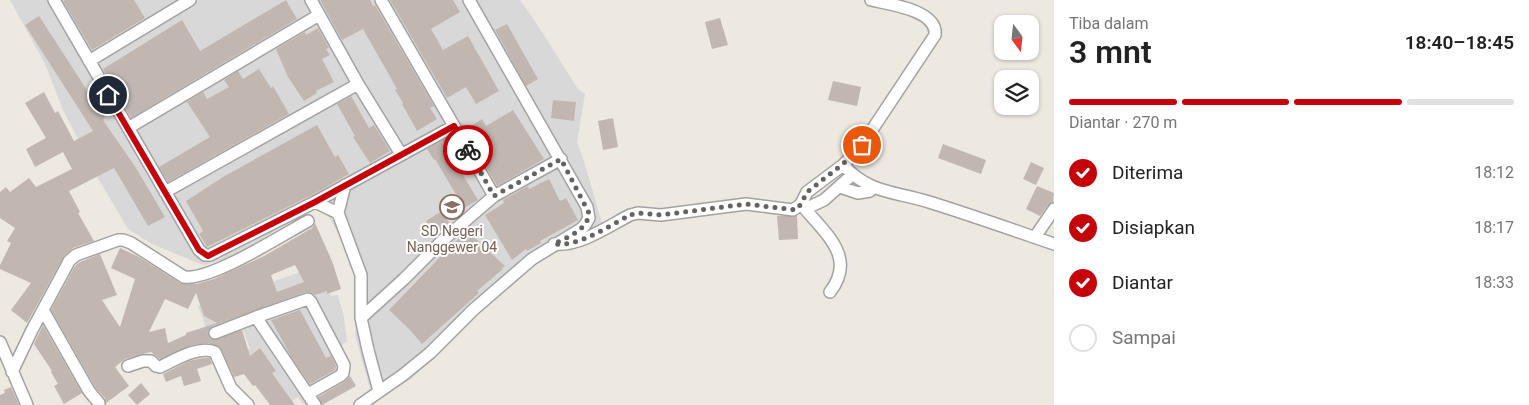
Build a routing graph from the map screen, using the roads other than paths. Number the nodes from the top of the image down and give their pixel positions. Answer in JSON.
{"nodes":[{"id":1,"x":54,"y":0,"type":"edge"},
{"id":2,"x":190,"y":0,"type":"edge"},
{"id":3,"x":311,"y":0,"type":"edge"},
{"id":4,"x":381,"y":0,"type":"edge"},
{"id":5,"x":469,"y":0,"type":"edge"},
{"id":6,"x":871,"y":0,"type":"edge"},
{"id":7,"x":910,"y":5,"type":"edge"},
{"id":8,"x":319,"y":15,"type":"junction"},
{"id":9,"x":88,"y":61,"type":"junction"},
{"id":10,"x":358,"y":84,"type":"junction"},
{"id":11,"x":454,"y":126,"type":"junction"},
{"id":12,"x":128,"y":128,"type":"junction"},
{"id":13,"x":401,"y":154,"type":"junction"},
{"id":14,"x":561,"y":159,"type":"junction"},
{"id":15,"x":843,"y":164,"type":"junction"},
{"id":16,"x":852,"y":175,"type":"junction"},
{"id":17,"x":345,"y":185,"type":"junction"},
{"id":18,"x":840,"y":187,"type":"junction"},
{"id":19,"x":873,"y":187,"type":"junction"},
{"id":20,"x":165,"y":192,"type":"junction"},
{"id":21,"x":494,"y":196,"type":"junction"},
{"id":22,"x":315,"y":202,"type":"junction"},
{"id":23,"x":800,"y":208,"type":"junction"},
{"id":24,"x":1054,"y":209,"type":"edge"},
{"id":25,"x":338,"y":214,"type":"junction"},
{"id":26,"x":308,"y":221,"type":"dead end"},
{"id":27,"x":1035,"y":238,"type":"junction"},
{"id":28,"x":554,"y":244,"type":"junction"},
{"id":29,"x":1054,"y":244,"type":"edge"},
{"id":30,"x":830,"y":292,"type":"dead end"},
{"id":31,"x":43,"y":310,"type":"junction"},
{"id":32,"x":256,"y":317,"type":"junction"},
{"id":33,"x":361,"y":318,"type":"junction"},
{"id":34,"x":215,"y":333,"type":"dead end"},
{"id":35,"x":0,"y":342,"type":"edge"},
{"id":36,"x":128,"y":366,"type":"dead end"},
{"id":37,"x":12,"y":372,"type":"junction"},
{"id":38,"x":379,"y":392,"type":"junction"},
{"id":39,"x":308,"y":394,"type":"junction"},
{"id":40,"x":99,"y":403,"type":"dead end"},
{"id":41,"x":27,"y":405,"type":"edge"},
{"id":42,"x":248,"y":405,"type":"edge"},
{"id":43,"x":315,"y":405,"type":"edge"},
{"id":44,"x":360,"y":405,"type":"edge"}],
"edges":[{"from":1,"to":9,"type":"street"},
{"from":2,"to":9,"type":"street"},
{"from":3,"to":8,"type":"street"},
{"from":4,"to":11,"type":"street"},
{"from":5,"to":14,"type":"street"},
{"from":6,"to":7,"type":"street"},
{"from":7,"to":15,"type":"street"},
{"from":8,"to":10,"type":"street"},
{"from":8,"to":12,"type":"street"},
{"from":9,"to":12,"type":"street"},
{"from":10,"to":13,"type":"street"},
{"from":10,"to":20,"type":"street"},
{"from":11,"to":13,"type":"street"},
{"from":11,"to":21,"type":"street"},
{"from":12,"to":20,"type":"street"},
{"from":13,"to":17,"type":"street"},
{"from":14,"to":21,"type":"street"},
{"from":14,"to":28,"type":"street"},
{"from":15,"to":16,"type":"street"},
{"from":15,"to":23,"type":"street"},
{"from":16,"to":18,"type":"street"},
{"from":16,"to":19,"type":"street"},
{"from":17,"to":22,"type":"street"},
{"from":17,"to":25,"type":"street"},
{"from":18,"to":19,"type":"street"},
{"from":18,"to":23,"type":"street"},
{"from":19,"to":27,"type":"street"},
{"from":20,"to":22,"type":"street"},
{"from":21,"to":33,"type":"street"},
{"from":22,"to":25,"type":"street"},
{"from":23,"to":28,"type":"street"},
{"from":23,"to":30,"type":"street"},
{"from":24,"to":27,"type":"street"},
{"from":25,"to":33,"type":"street"},
{"from":26,"to":31,"type":"street"},
{"from":27,"to":29,"type":"street"},
{"from":28,"to":38,"type":"street"},
{"from":31,"to":37,"type":"street"},
{"from":31,"to":40,"type":"street"},
{"from":32,"to":34,"type":"street"},
{"from":32,"to":39,"type":"street"},
{"from":32,"to":39,"type":"street"},
{"from":33,"to":38,"type":"street"},
{"from":35,"to":37,"type":"street"},
{"from":36,"to":42,"type":"street"},
{"from":37,"to":41,"type":"street"},
{"from":38,"to":44,"type":"street"},
{"from":39,"to":43,"type":"street"}]}
